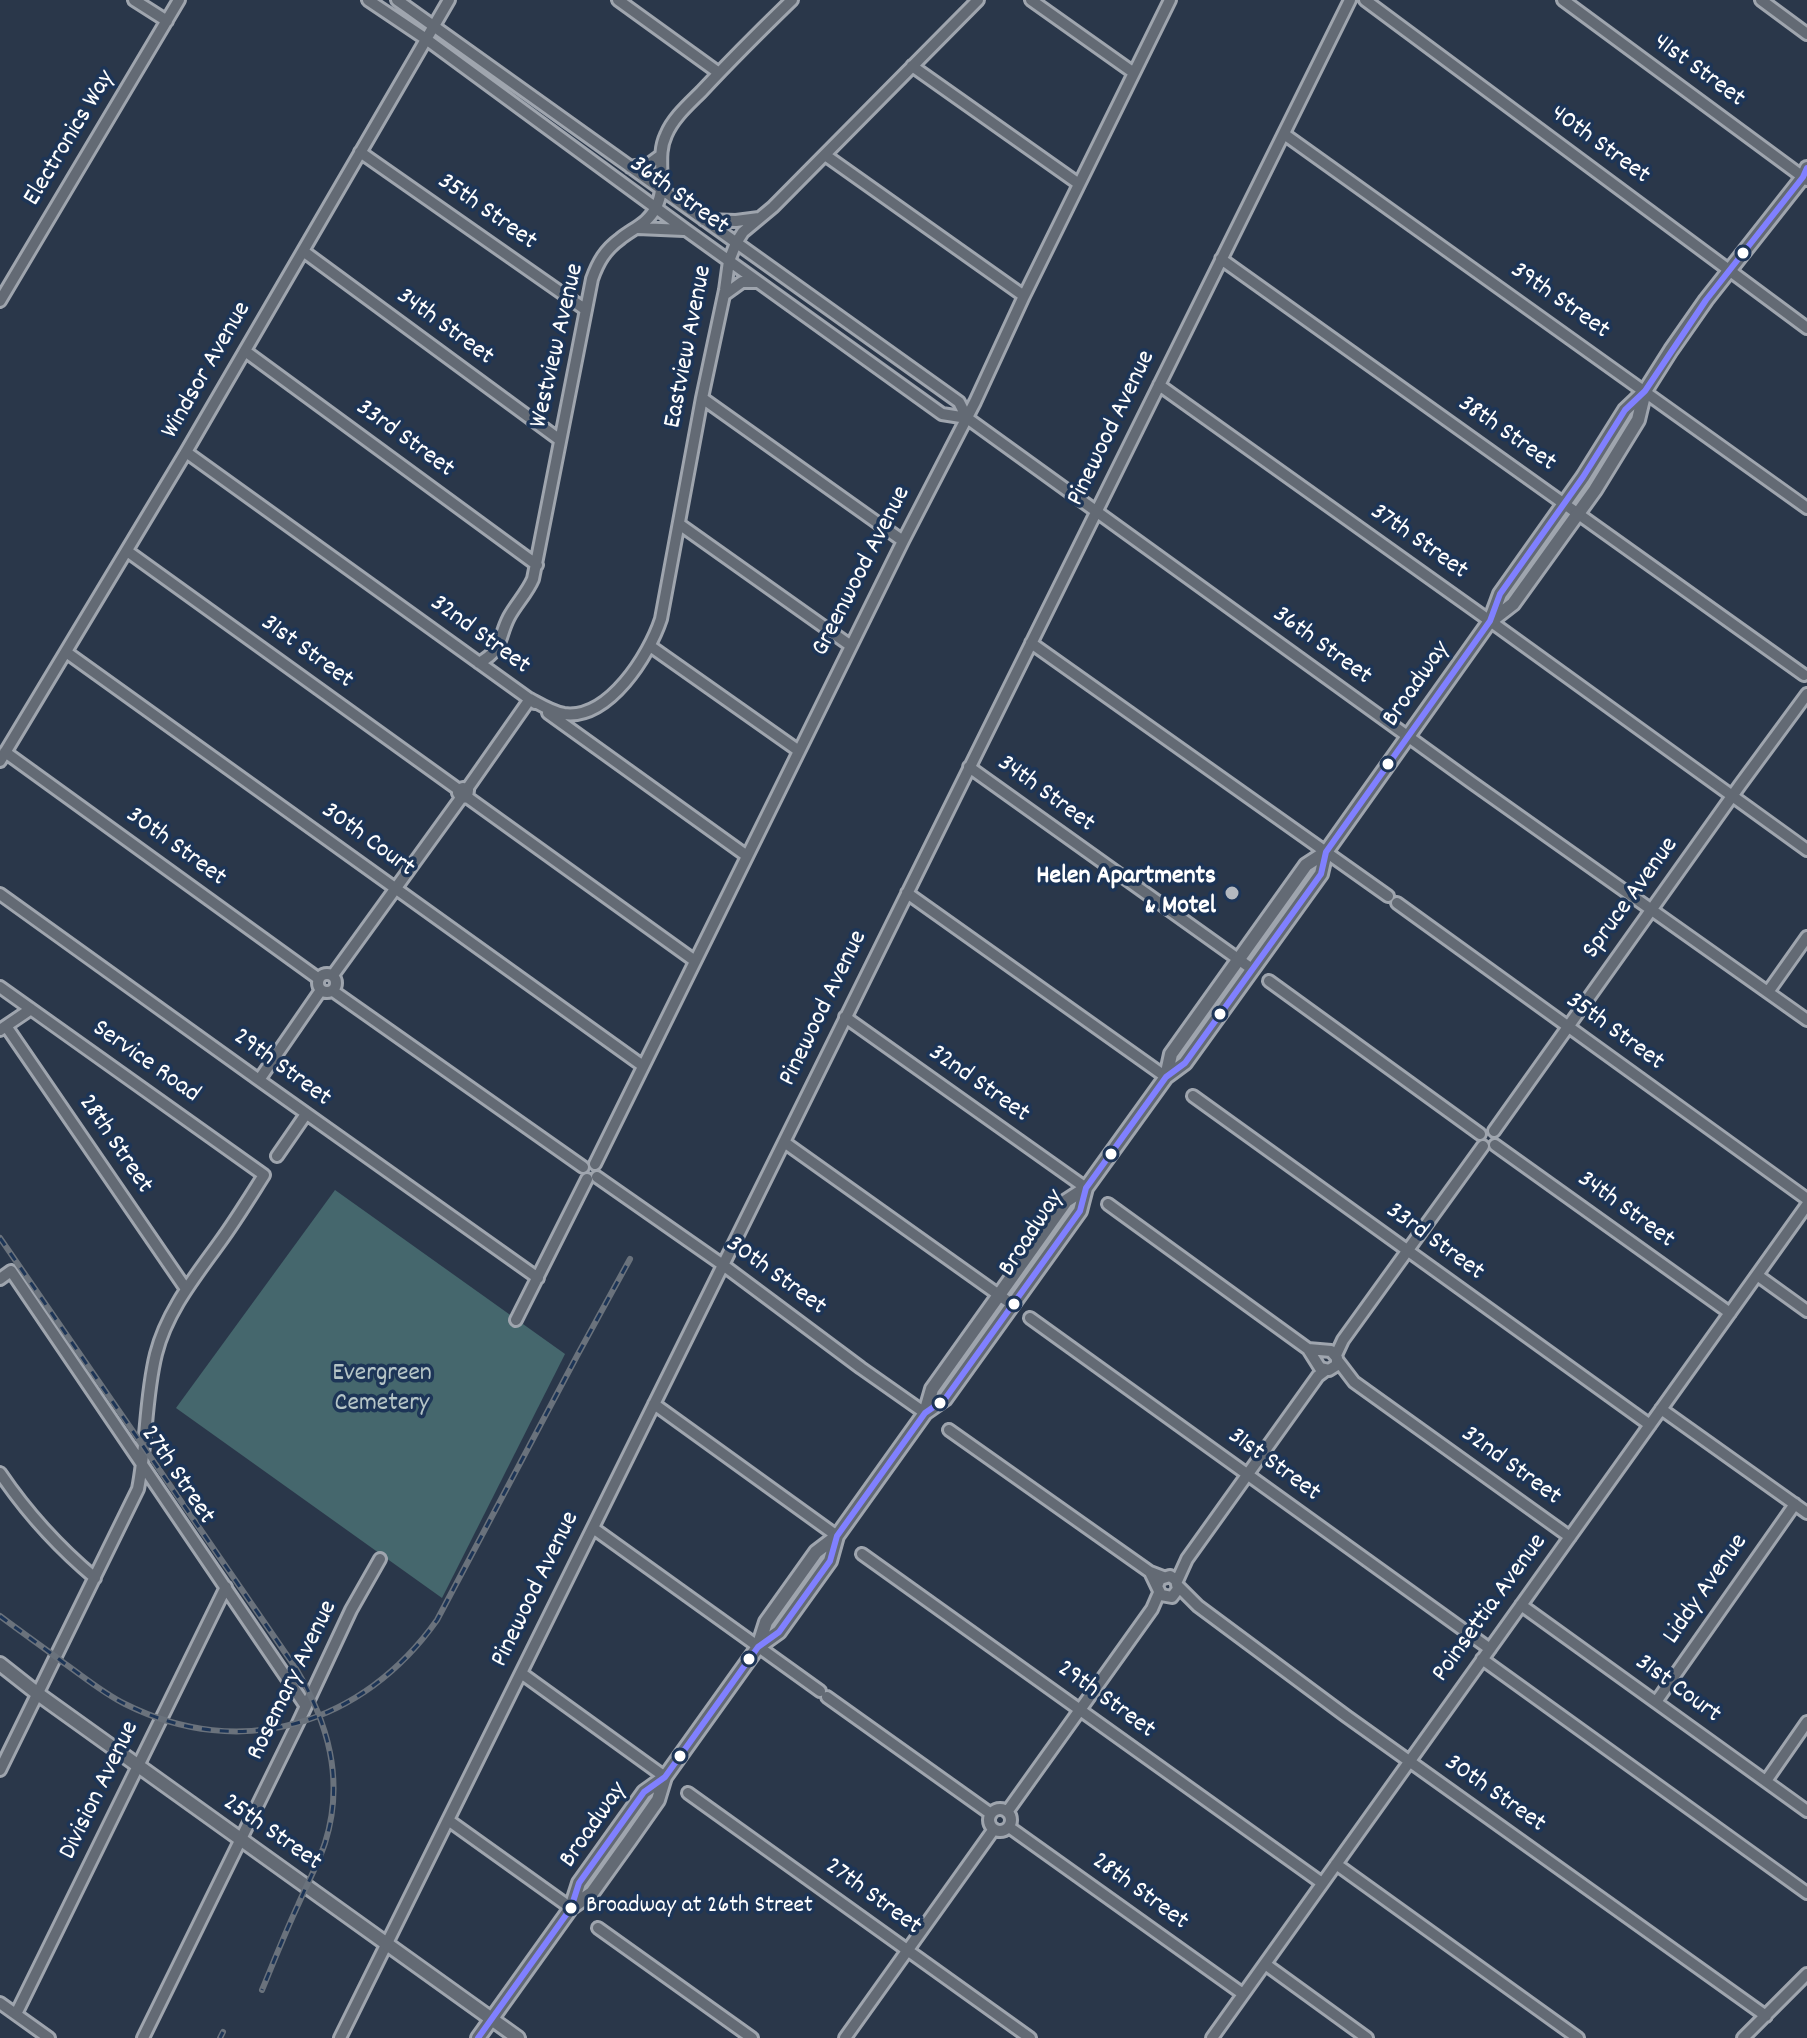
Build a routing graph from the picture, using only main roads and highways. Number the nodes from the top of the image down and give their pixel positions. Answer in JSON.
{"nodes":[{"id":1,"x":1806,"y":175,"type":"edge"},
{"id":2,"x":1645,"y":391,"type":"junction"},
{"id":3,"x":1490,"y":621,"type":"junction"},
{"id":4,"x":1326,"y":852,"type":"junction"},
{"id":5,"x":1166,"y":1077,"type":"junction"},
{"id":6,"x":1086,"y":1188,"type":"junction"},
{"id":7,"x":925,"y":1413,"type":"junction"},
{"id":8,"x":0,"y":1664,"type":"edge"},
{"id":9,"x":491,"y":2019,"type":"junction"},
{"id":10,"x":478,"y":2038,"type":"edge"},
{"id":11,"x":518,"y":2038,"type":"edge"}],
"edges":[{"from":1,"to":2,"type":"main road","name":"Broadway"},
{"from":2,"to":3,"type":"main road","name":"Broadway"},
{"from":2,"to":3,"type":"main road","name":"Broadway"},
{"from":3,"to":4,"type":"main road","name":"Broadway"},
{"from":4,"to":5,"type":"main road","name":"Broadway"},
{"from":4,"to":5,"type":"main road","name":"Broadway"},
{"from":5,"to":6,"type":"main road","name":"Broadway"},
{"from":6,"to":7,"type":"main road","name":"Broadway"},
{"from":6,"to":7,"type":"main road","name":"Broadway"},
{"from":7,"to":9,"type":"main road","name":"Broadway"},
{"from":8,"to":9,"type":"main road","name":"25th Street"},
{"from":9,"to":10,"type":"main road","name":"Broadway"},
{"from":9,"to":11,"type":"main road","name":"25th Street"}]}
